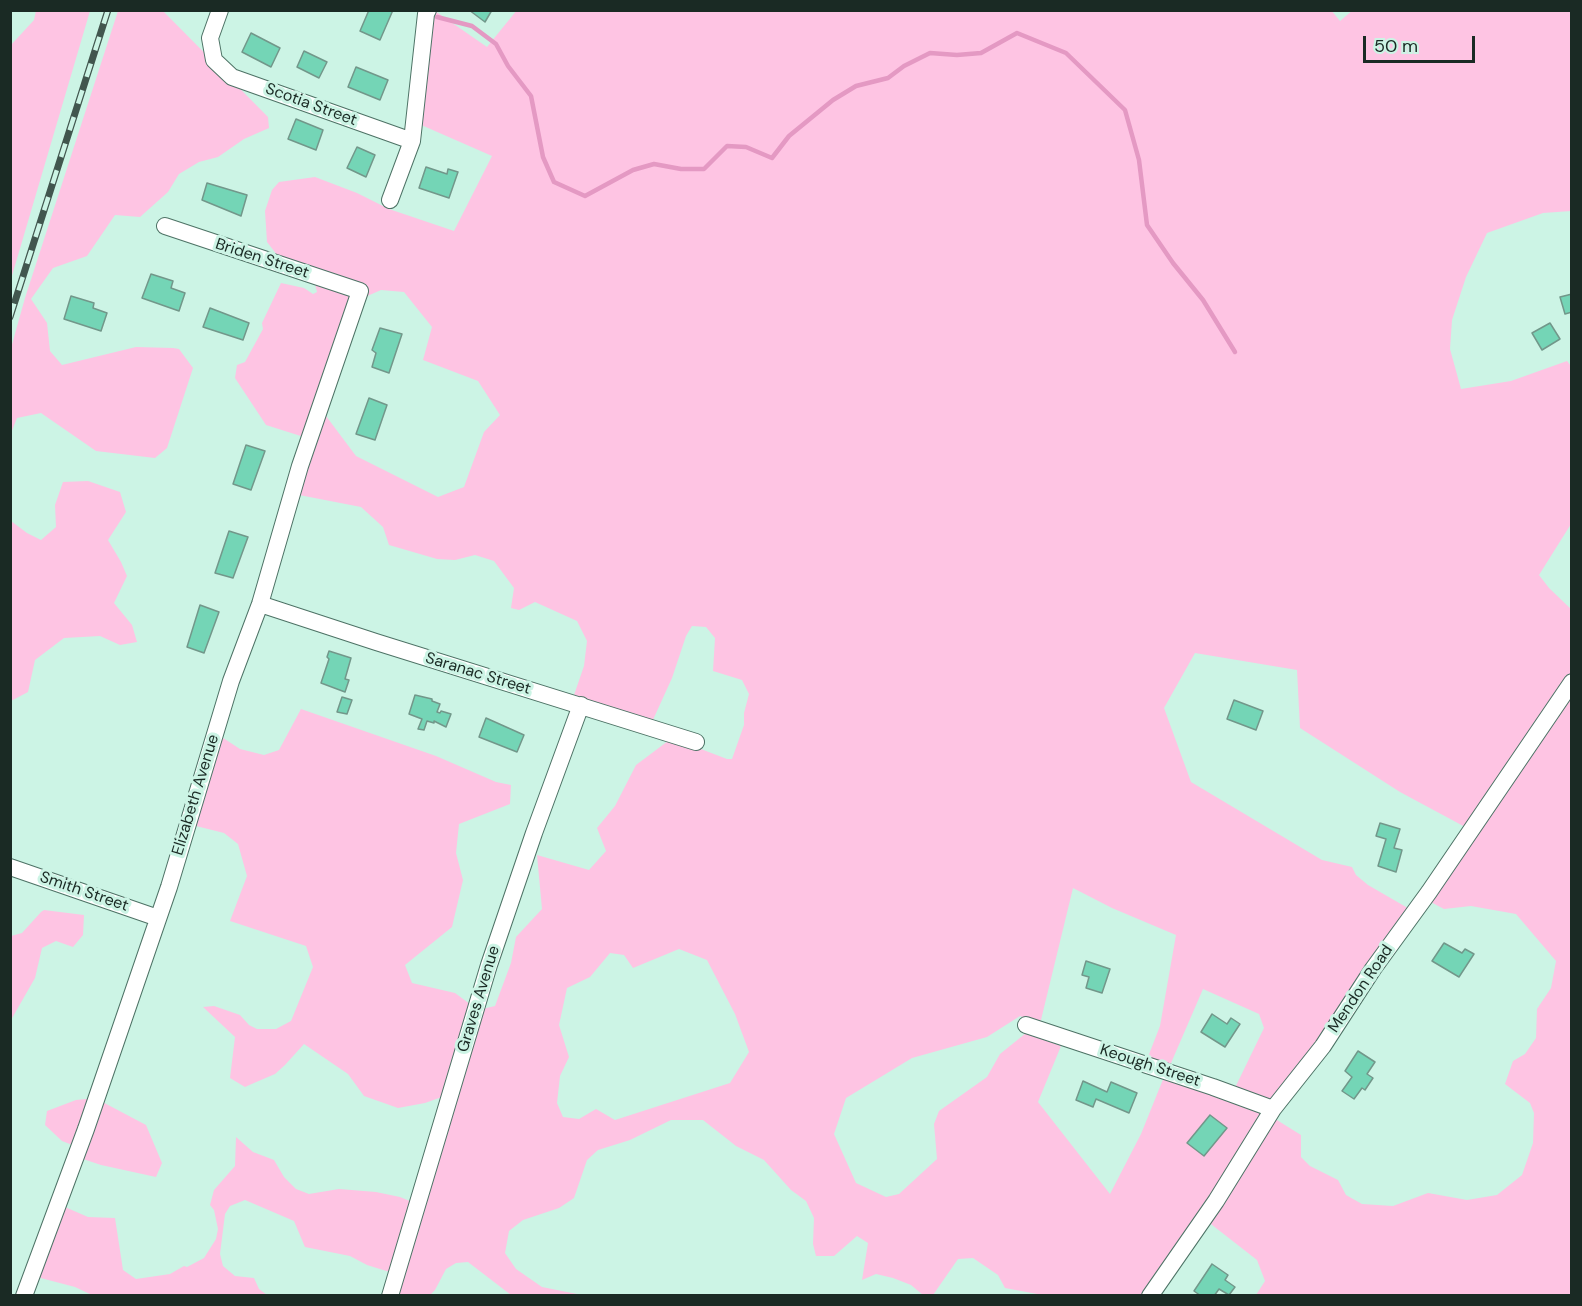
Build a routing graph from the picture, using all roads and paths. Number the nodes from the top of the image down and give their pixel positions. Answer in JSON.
{"nodes":[{"id":1,"x":220,"y":10,"type":"edge"},
{"id":2,"x":428,"y":10,"type":"edge"},
{"id":3,"x":412,"y":141,"type":"junction"},
{"id":4,"x":390,"y":201,"type":"dead end"},
{"id":5,"x":165,"y":226,"type":"dead end"},
{"id":6,"x":360,"y":291,"type":"joint"},
{"id":7,"x":260,"y":604,"type":"junction"},
{"id":8,"x":1572,"y":682,"type":"edge"},
{"id":9,"x":581,"y":705,"type":"junction"},
{"id":10,"x":696,"y":742,"type":"dead end"},
{"id":11,"x":10,"y":867,"type":"edge"},
{"id":12,"x":158,"y":918,"type":"junction"},
{"id":13,"x":1026,"y":1025,"type":"dead end"},
{"id":14,"x":1273,"y":1110,"type":"junction"},
{"id":15,"x":24,"y":1296,"type":"edge"},
{"id":16,"x":390,"y":1296,"type":"edge"},
{"id":17,"x":1150,"y":1296,"type":"edge"}],
"edges":[{"from":1,"to":3,"type":"street","name":"Scotia Street"},
{"from":2,"to":3,"type":"street"},
{"from":3,"to":4,"type":"street"},
{"from":5,"to":6,"type":"street","name":"Briden Street"},
{"from":6,"to":7,"type":"street","name":"Elizabeth Avenue"},
{"from":7,"to":9,"type":"street","name":"Saranac Street"},
{"from":7,"to":12,"type":"street","name":"Elizabeth Avenue"},
{"from":8,"to":14,"type":"street","name":"Mendon Road"},
{"from":9,"to":10,"type":"street","name":"Saranac Street"},
{"from":9,"to":16,"type":"street","name":"Graves Avenue"},
{"from":11,"to":12,"type":"street","name":"Smith Street"},
{"from":12,"to":15,"type":"street","name":"Elizabeth Avenue"},
{"from":13,"to":14,"type":"street","name":"Keough Street"},
{"from":14,"to":17,"type":"street","name":"Mendon Road"}]}
